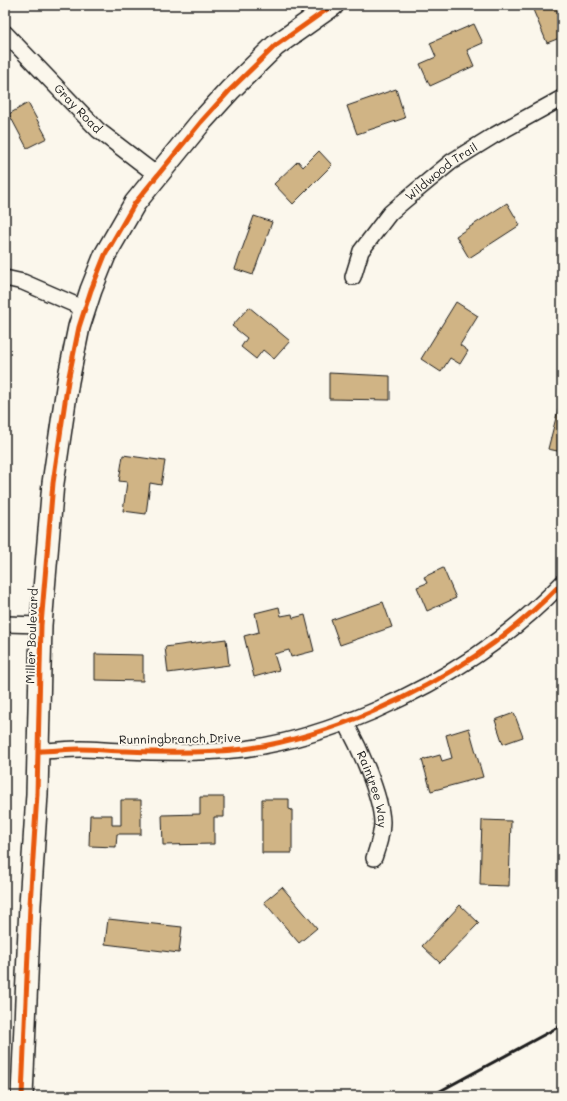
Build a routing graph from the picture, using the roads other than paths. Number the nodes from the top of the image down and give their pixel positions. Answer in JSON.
{"nodes":[{"id":1,"x":333,"y":5,"type":"edge"},
{"id":2,"x":5,"y":33,"type":"edge"},
{"id":3,"x":562,"y":98,"type":"edge"},
{"id":4,"x":158,"y":176,"type":"junction"},
{"id":5,"x":352,"y":277,"type":"dead end"},
{"id":6,"x":5,"y":278,"type":"edge"},
{"id":7,"x":85,"y":309,"type":"junction"},
{"id":8,"x":562,"y":583,"type":"edge"},
{"id":9,"x":5,"y":624,"type":"edge"},
{"id":10,"x":41,"y":624,"type":"junction"},
{"id":11,"x":346,"y":723,"type":"junction"},
{"id":12,"x":38,"y":751,"type":"junction"},
{"id":13,"x":374,"y":858,"type":"dead end"},
{"id":14,"x":22,"y":1096,"type":"edge"}],
"edges":[{"from":1,"to":4,"type":"street","name":"Miller Boulevard"},
{"from":2,"to":4,"type":"street","name":"Gray Road"},
{"from":3,"to":5,"type":"street","name":"Wildwood Trail"},
{"from":4,"to":7,"type":"street","name":"Miller Boulevard"},
{"from":6,"to":7,"type":"street"},
{"from":7,"to":10,"type":"street","name":"Miller Boulevard"},
{"from":8,"to":11,"type":"street","name":"Runningbranch Drive"},
{"from":9,"to":10,"type":"street"},
{"from":10,"to":12,"type":"street","name":"Miller Boulevard"},
{"from":11,"to":12,"type":"street","name":"Runningbranch Drive"},
{"from":11,"to":13,"type":"street","name":"Raintree Way"},
{"from":12,"to":14,"type":"street","name":"Miller Boulevard"}]}
